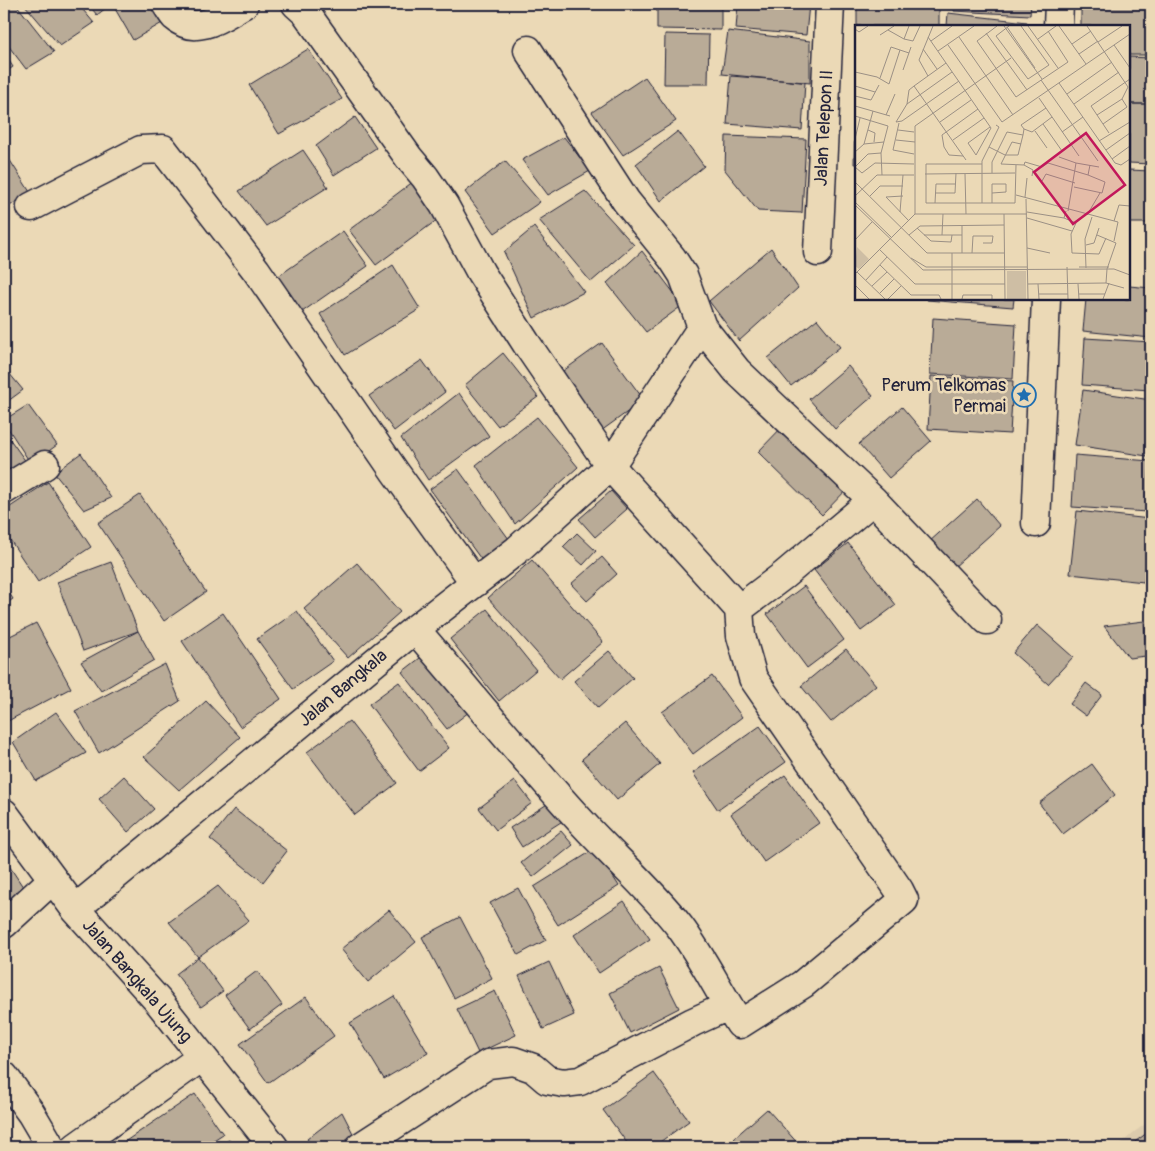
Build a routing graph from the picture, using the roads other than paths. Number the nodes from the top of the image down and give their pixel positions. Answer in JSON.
{"nodes":[{"id":1,"x":166,"y":4,"type":"edge"},
{"id":2,"x":244,"y":4,"type":"edge"},
{"id":3,"x":296,"y":4,"type":"edge"},
{"id":4,"x":830,"y":4,"type":"edge"},
{"id":5,"x":1059,"y":4,"type":"edge"},
{"id":6,"x":1058,"y":25,"type":"edge"},
{"id":7,"x":528,"y":50,"type":"dead end"},
{"id":8,"x":31,"y":207,"type":"dead end"},
{"id":9,"x":818,"y":252,"type":"dead end"},
{"id":10,"x":1046,"y":300,"type":"edge"},
{"id":11,"x":702,"y":327,"type":"junction"},
{"id":12,"x":45,"y":464,"type":"dead end"},
{"id":13,"x":610,"y":466,"type":"junction"},
{"id":14,"x":4,"y":490,"type":"edge"},
{"id":15,"x":873,"y":500,"type":"junction"},
{"id":16,"x":1036,"y":523,"type":"dead end"},
{"id":17,"x":475,"y":583,"type":"junction"},
{"id":18,"x":739,"y":609,"type":"junction"},
{"id":19,"x":987,"y":620,"type":"dead end"},
{"id":20,"x":415,"y":629,"type":"junction"},
{"id":21,"x":4,"y":813,"type":"edge"},
{"id":22,"x":52,"y":880,"type":"junction"},
{"id":23,"x":75,"y":909,"type":"junction"},
{"id":24,"x":4,"y":924,"type":"edge"},
{"id":25,"x":728,"y":1006,"type":"junction"},
{"id":26,"x":202,"y":1057,"type":"junction"},
{"id":27,"x":4,"y":1076,"type":"edge"},
{"id":28,"x":52,"y":1147,"type":"edge"},
{"id":29,"x":76,"y":1147,"type":"edge"},
{"id":30,"x":274,"y":1147,"type":"edge"},
{"id":31,"x":360,"y":1147,"type":"edge"}],
"edges":[{"from":1,"to":2,"type":"street"},
{"from":3,"to":13,"type":"street"},
{"from":4,"to":9,"type":"street","name":"Jalan Telepon II"},
{"from":5,"to":6,"type":"street"},
{"from":7,"to":11,"type":"street"},
{"from":8,"to":17,"type":"street"},
{"from":10,"to":16,"type":"street"},
{"from":11,"to":13,"type":"street","name":"Jalan Bangkala"},
{"from":11,"to":15,"type":"street"},
{"from":12,"to":14,"type":"street"},
{"from":13,"to":17,"type":"street","name":"Jalan Bangkala"},
{"from":13,"to":18,"type":"street"},
{"from":15,"to":18,"type":"street"},
{"from":15,"to":19,"type":"street"},
{"from":17,"to":20,"type":"street","name":"Jalan Bangkala"},
{"from":18,"to":25,"type":"street"},
{"from":20,"to":23,"type":"street","name":"Jalan Bangkala"},
{"from":20,"to":25,"type":"street"},
{"from":21,"to":22,"type":"street","name":"Jalan Bangkala Ujung"},
{"from":22,"to":23,"type":"street","name":"Jalan Bangkala Ujung"},
{"from":22,"to":24,"type":"street"},
{"from":23,"to":26,"type":"street","name":"Jalan Bangkala Ujung"},
{"from":25,"to":31,"type":"street"},
{"from":26,"to":29,"type":"street"},
{"from":26,"to":30,"type":"street","name":"Jalan Bangkala Ujung"},
{"from":27,"to":28,"type":"street"}]}
